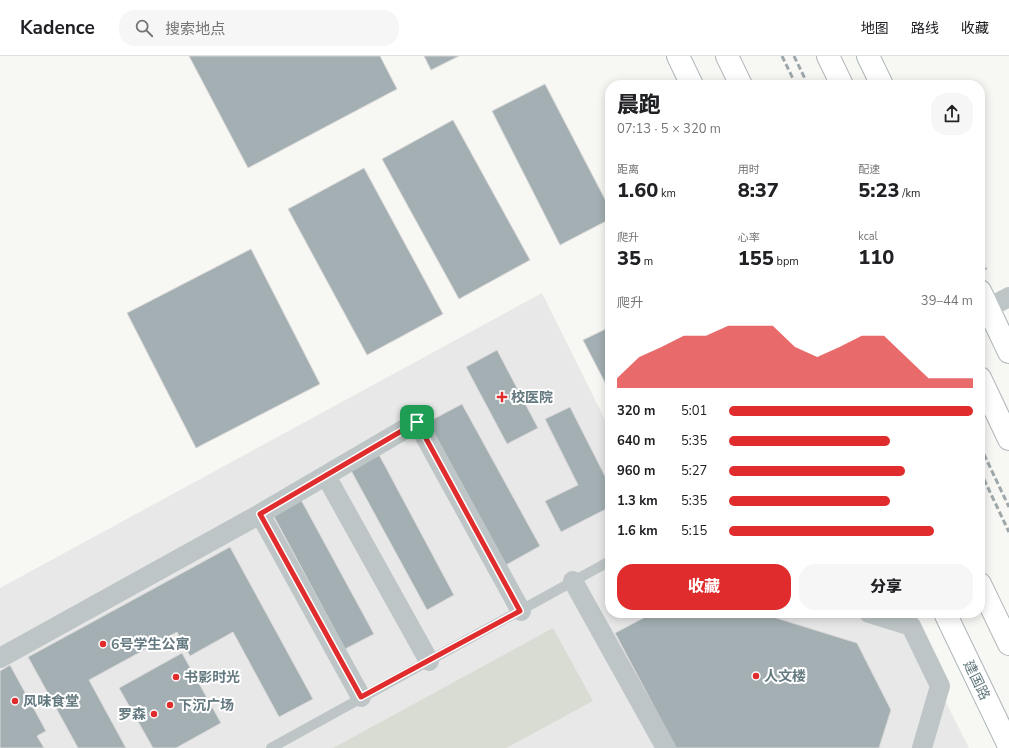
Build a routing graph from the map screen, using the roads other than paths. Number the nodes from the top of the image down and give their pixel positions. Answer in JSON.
{"nodes":[{"id":1,"x":678,"y":56,"type":"edge"},
{"id":2,"x":727,"y":56,"type":"edge"},
{"id":3,"x":828,"y":56,"type":"edge"},
{"id":4,"x":868,"y":56,"type":"edge"},
{"id":5,"x":690,"y":80,"type":"edge"},
{"id":6,"x":738,"y":80,"type":"edge"},
{"id":7,"x":840,"y":80,"type":"edge"},
{"id":8,"x":880,"y":80,"type":"edge"},
{"id":9,"x":1009,"y":297,"type":"edge"},
{"id":10,"x":985,"y":299,"type":"edge"},
{"id":11,"x":985,"y":301,"type":"edge"},
{"id":12,"x":1009,"y":352,"type":"edge"},
{"id":13,"x":985,"y":389,"type":"edge"},
{"id":14,"x":1009,"y":439,"type":"edge"},
{"id":15,"x":326,"y":476,"type":"junction"},
{"id":16,"x":260,"y":514,"type":"junction"},
{"id":17,"x":605,"y":564,"type":"edge"},
{"id":18,"x":573,"y":581,"type":"junction"},
{"id":19,"x":985,"y":594,"type":"edge"},
{"id":20,"x":520,"y":611,"type":"junction"},
{"id":21,"x":885,"y":618,"type":"edge"},
{"id":22,"x":947,"y":618,"type":"edge"},
{"id":23,"x":1009,"y":644,"type":"edge"},
{"id":24,"x":0,"y":658,"type":"edge"},
{"id":25,"x":429,"y":661,"type":"junction"},
{"id":26,"x":361,"y":697,"type":"junction"},
{"id":27,"x":1009,"y":746,"type":"edge"},
{"id":28,"x":271,"y":748,"type":"edge"},
{"id":29,"x":666,"y":748,"type":"edge"},
{"id":30,"x":922,"y":748,"type":"edge"}],
"edges":[{"from":1,"to":5,"type":"main road"},
{"from":2,"to":6,"type":"main road"},
{"from":3,"to":7,"type":"main road"},
{"from":4,"to":8,"type":"main road"},
{"from":9,"to":10,"type":"street"},
{"from":11,"to":12,"type":"main road"},
{"from":13,"to":14,"type":"main road"},
{"from":15,"to":16,"type":"street"},
{"from":15,"to":20,"type":"street"},
{"from":15,"to":25,"type":"street"},
{"from":16,"to":24,"type":"street"},
{"from":16,"to":26,"type":"street"},
{"from":17,"to":18,"type":"lane"},
{"from":18,"to":20,"type":"lane"},
{"from":18,"to":29,"type":"street"},
{"from":19,"to":23,"type":"main road"},
{"from":20,"to":25,"type":"lane"},
{"from":21,"to":30,"type":"street"},
{"from":22,"to":27,"type":"main road","name":"建国路"},
{"from":25,"to":26,"type":"lane"},
{"from":26,"to":28,"type":"lane"}]}
